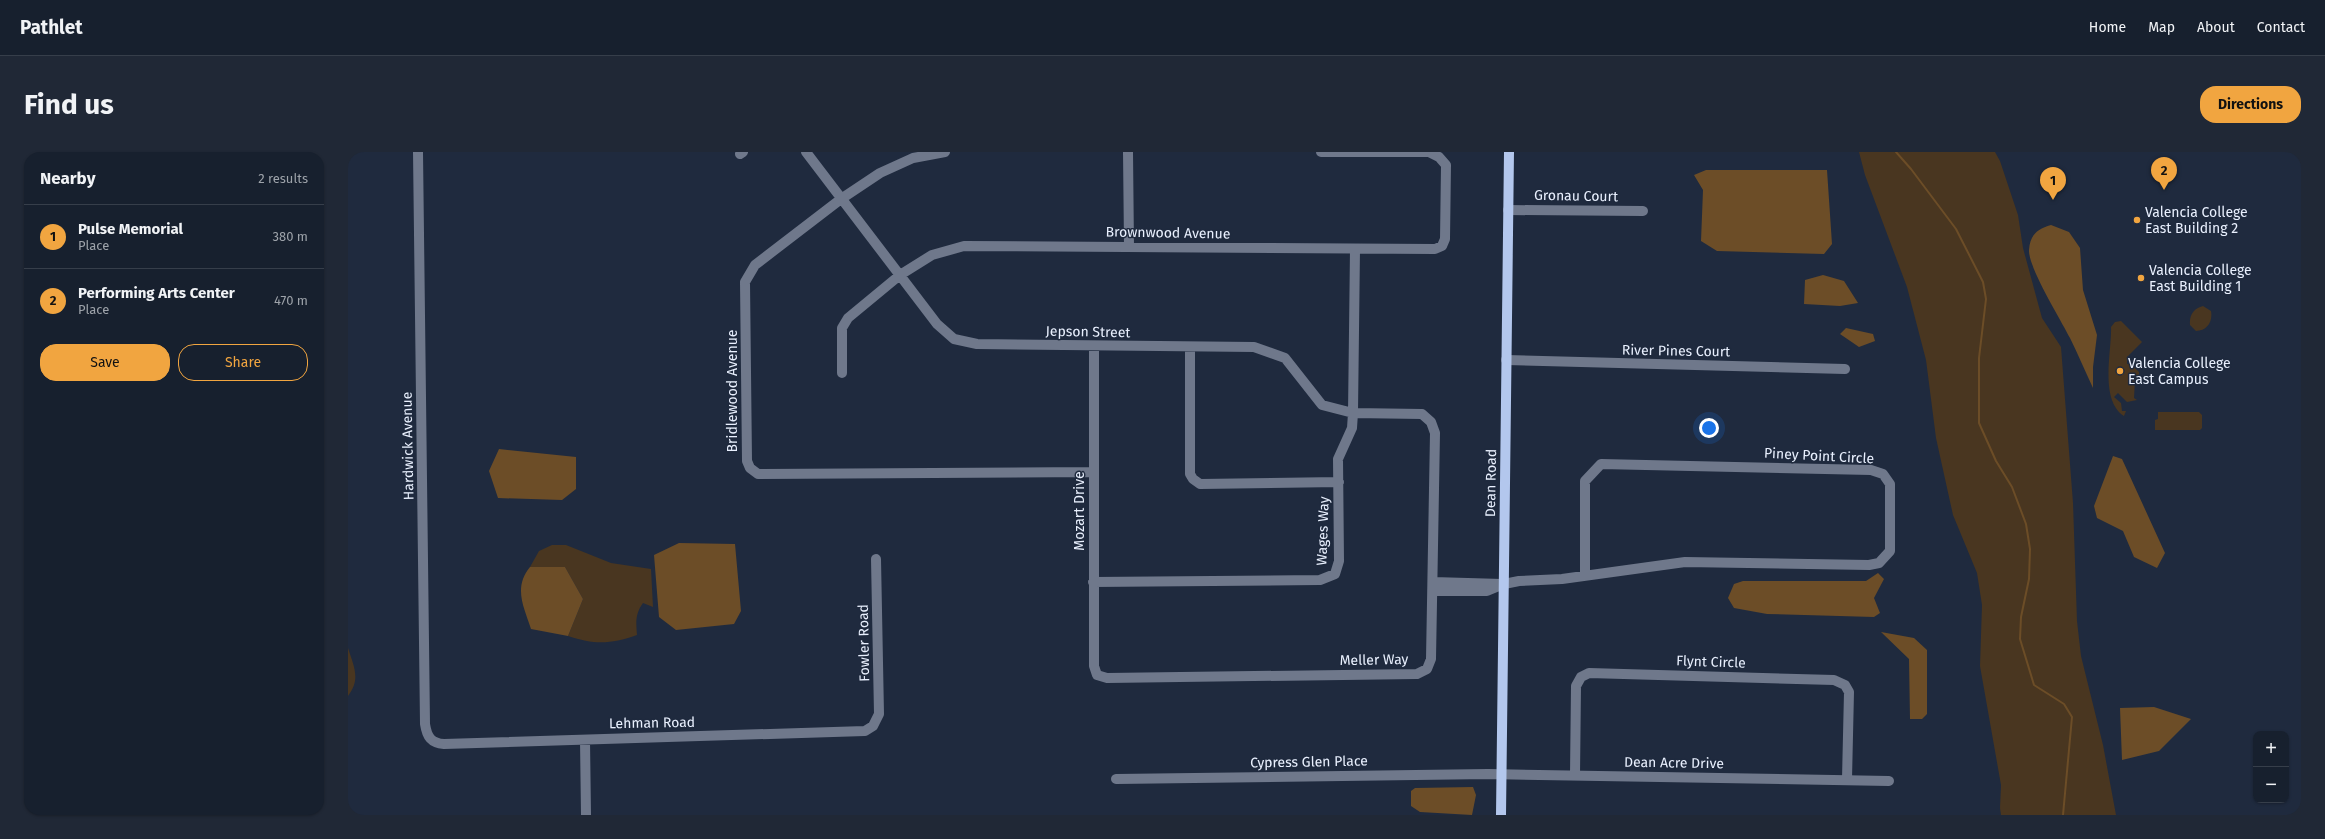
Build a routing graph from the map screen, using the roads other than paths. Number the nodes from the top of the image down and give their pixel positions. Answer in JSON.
{"nodes":[{"id":1,"x":418,"y":152,"type":"edge"},
{"id":2,"x":806,"y":152,"type":"edge"},
{"id":3,"x":944,"y":152,"type":"edge"},
{"id":4,"x":1128,"y":152,"type":"edge"},
{"id":5,"x":1321,"y":152,"type":"edge"},
{"id":6,"x":1509,"y":152,"type":"edge"},
{"id":7,"x":912,"y":155,"type":"edge"},
{"id":8,"x":841,"y":199,"type":"junction"},
{"id":9,"x":1508,"y":210,"type":"junction"},
{"id":10,"x":1643,"y":211,"type":"dead end"},
{"id":11,"x":1128,"y":246,"type":"junction"},
{"id":12,"x":1355,"y":249,"type":"junction"},
{"id":13,"x":900,"y":275,"type":"junction"},
{"id":14,"x":1094,"y":346,"type":"junction"},
{"id":15,"x":1190,"y":347,"type":"junction"},
{"id":16,"x":1506,"y":360,"type":"junction"},
{"id":17,"x":1845,"y":369,"type":"dead end"},
{"id":18,"x":842,"y":373,"type":"dead end"},
{"id":19,"x":1353,"y":413,"type":"junction"},
{"id":20,"x":1431,"y":422,"type":"joint"},
{"id":21,"x":1093,"y":472,"type":"junction"},
{"id":22,"x":1339,"y":482,"type":"junction"},
{"id":23,"x":876,"y":559,"type":"dead end"},
{"id":24,"x":1585,"y":576,"type":"junction"},
{"id":25,"x":1093,"y":582,"type":"junction"},
{"id":26,"x":1504,"y":584,"type":"junction"},
{"id":27,"x":1433,"y":586,"type":"junction"},
{"id":28,"x":1097,"y":675,"type":"joint"},
{"id":29,"x":873,"y":726,"type":"joint"},
{"id":30,"x":430,"y":740,"type":"joint"},
{"id":31,"x":585,"y":740,"type":"junction"},
{"id":32,"x":1502,"y":774,"type":"junction"},
{"id":33,"x":1575,"y":776,"type":"junction"},
{"id":34,"x":1116,"y":779,"type":"dead end"},
{"id":35,"x":1846,"y":779,"type":"junction"},
{"id":36,"x":1889,"y":781,"type":"dead end"},
{"id":37,"x":586,"y":815,"type":"edge"},
{"id":38,"x":1501,"y":815,"type":"edge"}],
"edges":[{"from":1,"to":30,"type":"street","name":"Hardwick Avenue"},
{"from":2,"to":8,"type":"street","name":"Jepson Street"},
{"from":3,"to":7,"type":"street","name":"Bridlewood Avenue"},
{"from":4,"to":11,"type":"street"},
{"from":5,"to":12,"type":"street","name":"Brownwood Avenue"},
{"from":6,"to":9,"type":"main road","name":"Dean Road"},
{"from":7,"to":8,"type":"street","name":"Bridlewood Avenue"},
{"from":8,"to":13,"type":"street","name":"Jepson Street"},
{"from":8,"to":21,"type":"street","name":"Bridlewood Avenue"},
{"from":9,"to":10,"type":"street","name":"Gronau Court"},
{"from":9,"to":16,"type":"main road","name":"Dean Road"},
{"from":11,"to":12,"type":"street","name":"Brownwood Avenue"},
{"from":11,"to":13,"type":"street","name":"Brownwood Avenue"},
{"from":12,"to":19,"type":"street","name":"Wages Way"},
{"from":13,"to":14,"type":"street","name":"Jepson Street"},
{"from":13,"to":18,"type":"street","name":"Brownwood Avenue"},
{"from":14,"to":15,"type":"street","name":"Jepson Street"},
{"from":14,"to":21,"type":"street","name":"Mozart Drive"},
{"from":15,"to":19,"type":"street","name":"Jepson Street"},
{"from":15,"to":22,"type":"street"},
{"from":16,"to":17,"type":"street","name":"River Pines Court"},
{"from":16,"to":26,"type":"main road","name":"Dean Road"},
{"from":19,"to":20,"type":"street","name":"Jepson Street"},
{"from":19,"to":22,"type":"street","name":"Wages Way"},
{"from":20,"to":27,"type":"street","name":"Meller Way"},
{"from":21,"to":25,"type":"street","name":"Mozart Drive"},
{"from":22,"to":25,"type":"street","name":"Wages Way"},
{"from":23,"to":29,"type":"street","name":"Fowler Road"},
{"from":24,"to":24,"type":"street","name":"Piney Point Circle"},
{"from":24,"to":26,"type":"street","name":"Piney Point Circle"},
{"from":25,"to":28,"type":"street","name":"Mozart Drive"},
{"from":26,"to":27,"type":"street","name":"Piney Point Circle"},
{"from":26,"to":32,"type":"main road","name":"Dean Road"},
{"from":27,"to":28,"type":"street","name":"Meller Way"},
{"from":29,"to":31,"type":"street","name":"Lehman Road"},
{"from":30,"to":31,"type":"street","name":"Lehman Road"},
{"from":31,"to":37,"type":"street"},
{"from":32,"to":33,"type":"street","name":"Dean Acre Drive"},
{"from":32,"to":34,"type":"street","name":"Cypress Glen Place"},
{"from":32,"to":38,"type":"main road","name":"Dean Road"},
{"from":33,"to":35,"type":"street","name":"Dean Acre Drive"},
{"from":33,"to":35,"type":"street","name":"Flynt Circle"},
{"from":35,"to":36,"type":"street","name":"Dean Acre Drive"}]}
